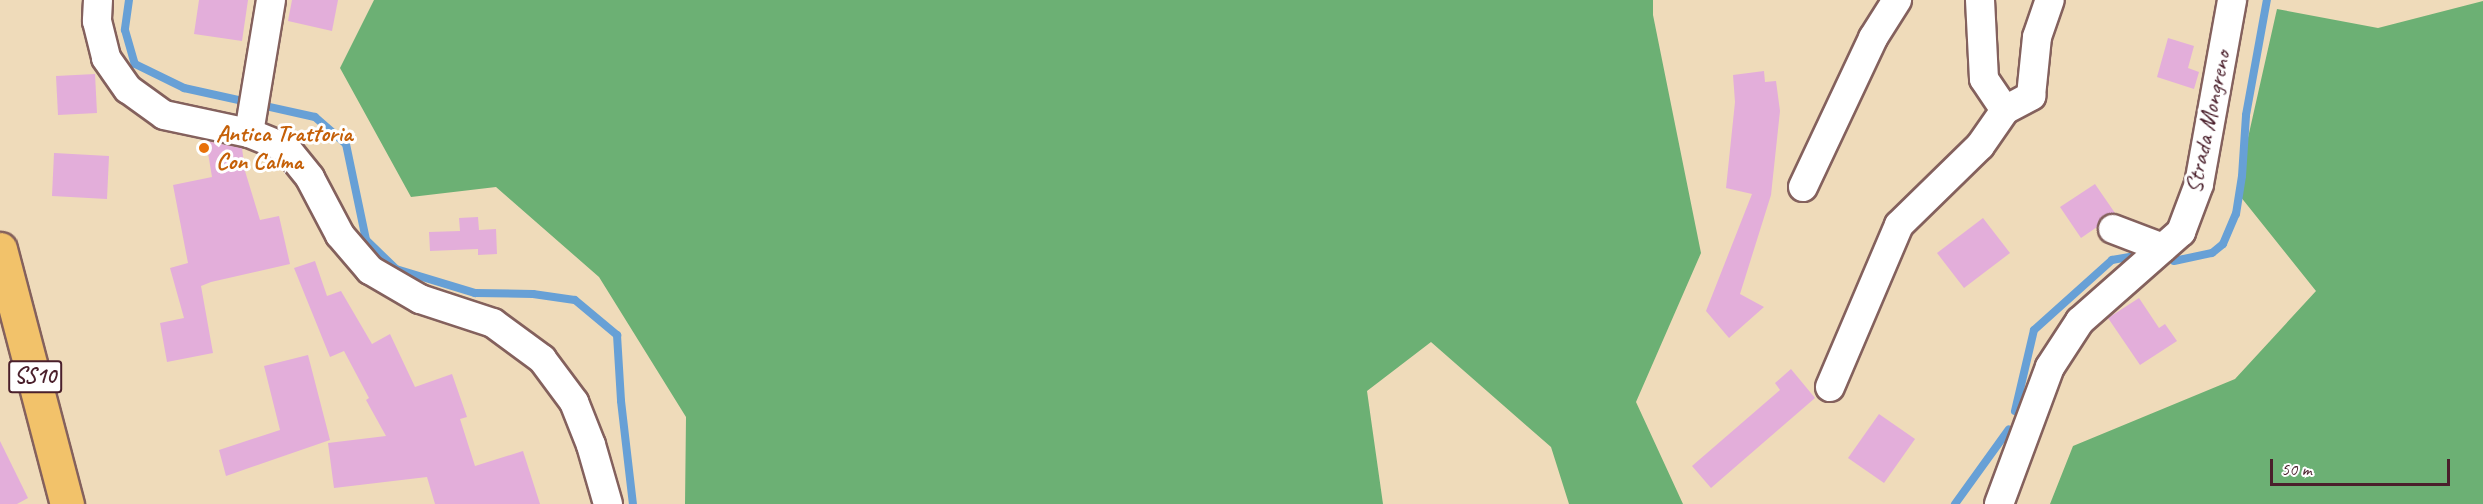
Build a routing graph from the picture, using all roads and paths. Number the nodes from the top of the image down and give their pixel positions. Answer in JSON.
{"nodes":[{"id":1,"x":98,"y":0,"type":"edge"},
{"id":2,"x":271,"y":0,"type":"edge"},
{"id":3,"x":1897,"y":0,"type":"edge"},
{"id":4,"x":1980,"y":0,"type":"edge"},
{"id":5,"x":2050,"y":0,"type":"edge"},
{"id":6,"x":2232,"y":0,"type":"edge"},
{"id":7,"x":2005,"y":110,"type":"junction"},
{"id":8,"x":250,"y":130,"type":"junction"},
{"id":9,"x":1803,"y":187,"type":"dead end"},
{"id":10,"x":2113,"y":229,"type":"dead end"},
{"id":11,"x":2163,"y":248,"type":"junction"},
{"id":12,"x":0,"y":249,"type":"edge"},
{"id":13,"x":1830,"y":387,"type":"dead end"},
{"id":14,"x":67,"y":504,"type":"edge"},
{"id":15,"x":609,"y":504,"type":"edge"},
{"id":16,"x":1999,"y":504,"type":"edge"}],
"edges":[{"from":1,"to":8,"type":"street"},
{"from":2,"to":8,"type":"street"},
{"from":3,"to":9,"type":"street"},
{"from":4,"to":7,"type":"street"},
{"from":5,"to":7,"type":"street"},
{"from":6,"to":11,"type":"street","name":"Strada Mongreno"},
{"from":7,"to":13,"type":"street"},
{"from":8,"to":15,"type":"street"},
{"from":10,"to":11,"type":"street"},
{"from":11,"to":16,"type":"street","name":"Strada Mongreno"},
{"from":12,"to":14,"type":"main road","number":"SS10"}]}
